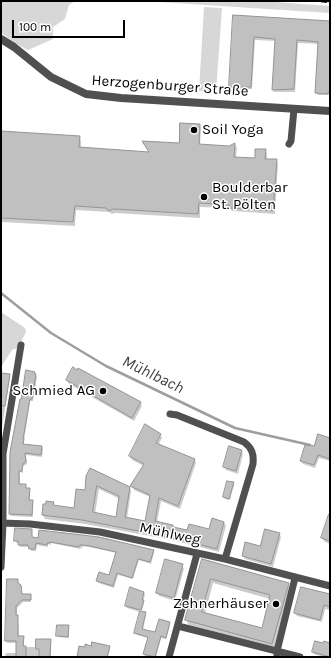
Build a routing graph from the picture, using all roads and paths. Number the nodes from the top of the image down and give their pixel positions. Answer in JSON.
{"nodes":[{"id":1,"x":1,"y":39,"type":"edge"},
{"id":2,"x":294,"y":109,"type":"junction"},
{"id":3,"x":330,"y":111,"type":"edge"},
{"id":4,"x":289,"y":144,"type":"dead end"},
{"id":5,"x":21,"y":346,"type":"dead end"},
{"id":6,"x":170,"y":414,"type":"dead end"},
{"id":7,"x":2,"y":454,"type":"edge"},
{"id":8,"x":2,"y":523,"type":"edge"},
{"id":9,"x":197,"y":554,"type":"junction"},
{"id":10,"x":225,"y":559,"type":"junction"},
{"id":11,"x":1,"y":567,"type":"edge"},
{"id":12,"x":295,"y":578,"type":"junction"},
{"id":13,"x":330,"y":586,"type":"edge"},
{"id":14,"x":178,"y":626,"type":"junction"},
{"id":15,"x":277,"y":654,"type":"edge"},
{"id":16,"x":169,"y":657,"type":"edge"},
{"id":17,"x":300,"y":657,"type":"edge"}],
"edges":[{"from":1,"to":2,"type":"street","name":"Herzogenburger Straße"},
{"from":2,"to":3,"type":"street","name":"Herzogenburger Straße"},
{"from":2,"to":4,"type":"street"},
{"from":5,"to":7,"type":"street"},
{"from":6,"to":10,"type":"street"},
{"from":7,"to":8,"type":"street"},
{"from":8,"to":9,"type":"street","name":"Mühlweg"},
{"from":8,"to":11,"type":"street"},
{"from":9,"to":10,"type":"street","name":"Mühlweg"},
{"from":9,"to":14,"type":"street"},
{"from":10,"to":12,"type":"street","name":"Mühlweg"},
{"from":12,"to":13,"type":"street","name":"Mühlweg"},
{"from":12,"to":15,"type":"street"},
{"from":14,"to":15,"type":"street"},
{"from":14,"to":16,"type":"street"},
{"from":15,"to":17,"type":"street"}]}
